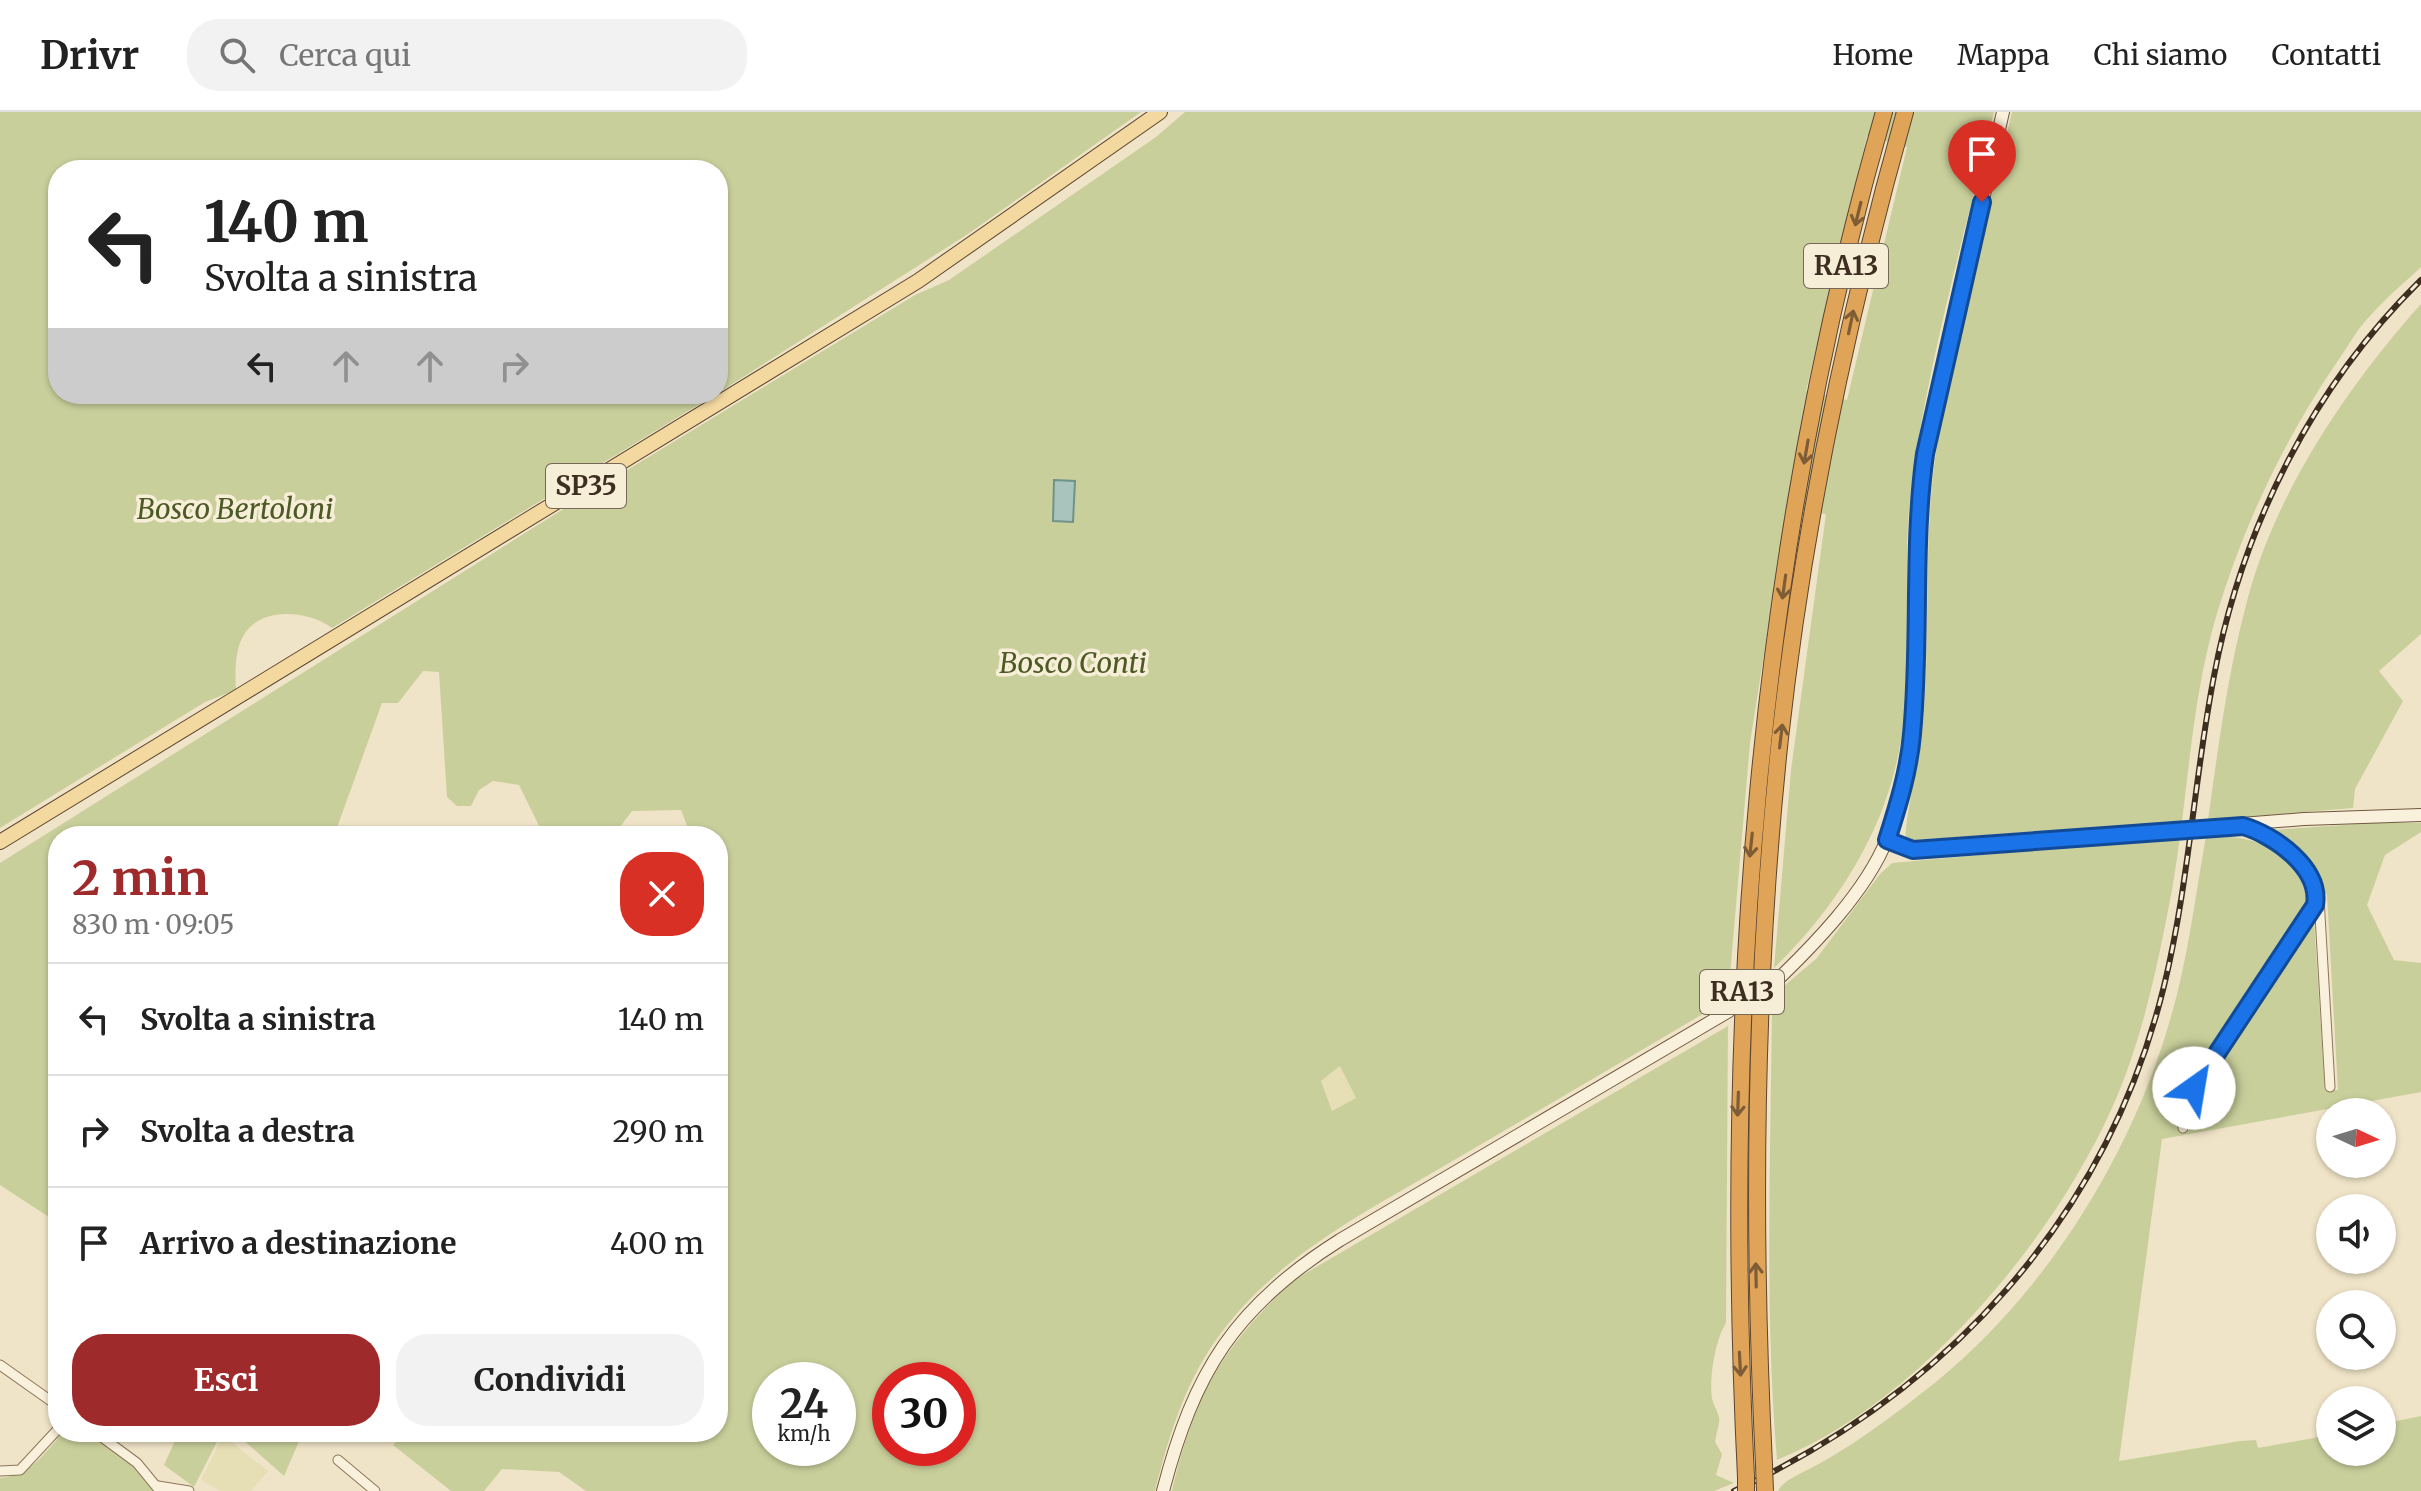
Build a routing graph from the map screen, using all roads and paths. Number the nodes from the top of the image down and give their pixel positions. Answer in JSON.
{"nodes":[{"id":1,"x":1160,"y":112,"type":"edge"},
{"id":2,"x":1884,"y":112,"type":"edge"},
{"id":3,"x":1905,"y":112,"type":"edge"},
{"id":4,"x":2003,"y":112,"type":"edge"},
{"id":5,"x":728,"y":397,"type":"edge"},
{"id":6,"x":717,"y":404,"type":"edge"},
{"id":7,"x":2421,"y":815,"type":"edge"},
{"id":8,"x":2243,"y":826,"type":"junction"},
{"id":9,"x":1887,"y":840,"type":"junction"},
{"id":10,"x":0,"y":842,"type":"edge"},
{"id":11,"x":2315,"y":892,"type":"junction"},
{"id":12,"x":1771,"y":986,"type":"dead end"},
{"id":13,"x":1729,"y":1011,"type":"dead end"},
{"id":14,"x":2330,"y":1087,"type":"dead end"},
{"id":15,"x":2183,"y":1128,"type":"dead end"},
{"id":16,"x":0,"y":1365,"type":"edge"},
{"id":17,"x":48,"y":1399,"type":"edge"},
{"id":18,"x":48,"y":1440,"type":"edge"},
{"id":19,"x":109,"y":1442,"type":"edge"},
{"id":20,"x":338,"y":1460,"type":"dead end"},
{"id":21,"x":0,"y":1471,"type":"edge"},
{"id":22,"x":1746,"y":1484,"type":"edge"},
{"id":23,"x":159,"y":1489,"type":"edge"},
{"id":24,"x":189,"y":1491,"type":"edge"},
{"id":25,"x":375,"y":1491,"type":"edge"},
{"id":26,"x":1163,"y":1491,"type":"edge"},
{"id":27,"x":1765,"y":1491,"type":"edge"}],
"edges":[{"from":1,"to":5,"type":"main road","number":"SP35"},
{"from":2,"to":22,"type":"highway","number":"RA13","one_way":true},
{"from":27,"to":3,"type":"highway","number":"RA13","one_way":true,"bridge":true},
{"from":4,"to":9,"type":"main road"},
{"from":6,"to":10,"type":"main road","number":"SP35"},
{"from":7,"to":8,"type":"main road"},
{"from":8,"to":9,"type":"main road"},
{"from":8,"to":11,"type":"street"},
{"from":9,"to":12,"type":"main road"},
{"from":11,"to":14,"type":"street"},
{"from":11,"to":15,"type":"street"},
{"from":13,"to":26,"type":"main road"},
{"from":16,"to":17,"type":"street"},
{"from":18,"to":21,"type":"street"},
{"from":19,"to":23,"type":"street"},
{"from":20,"to":25,"type":"street"},
{"from":23,"to":24,"type":"street"}]}
